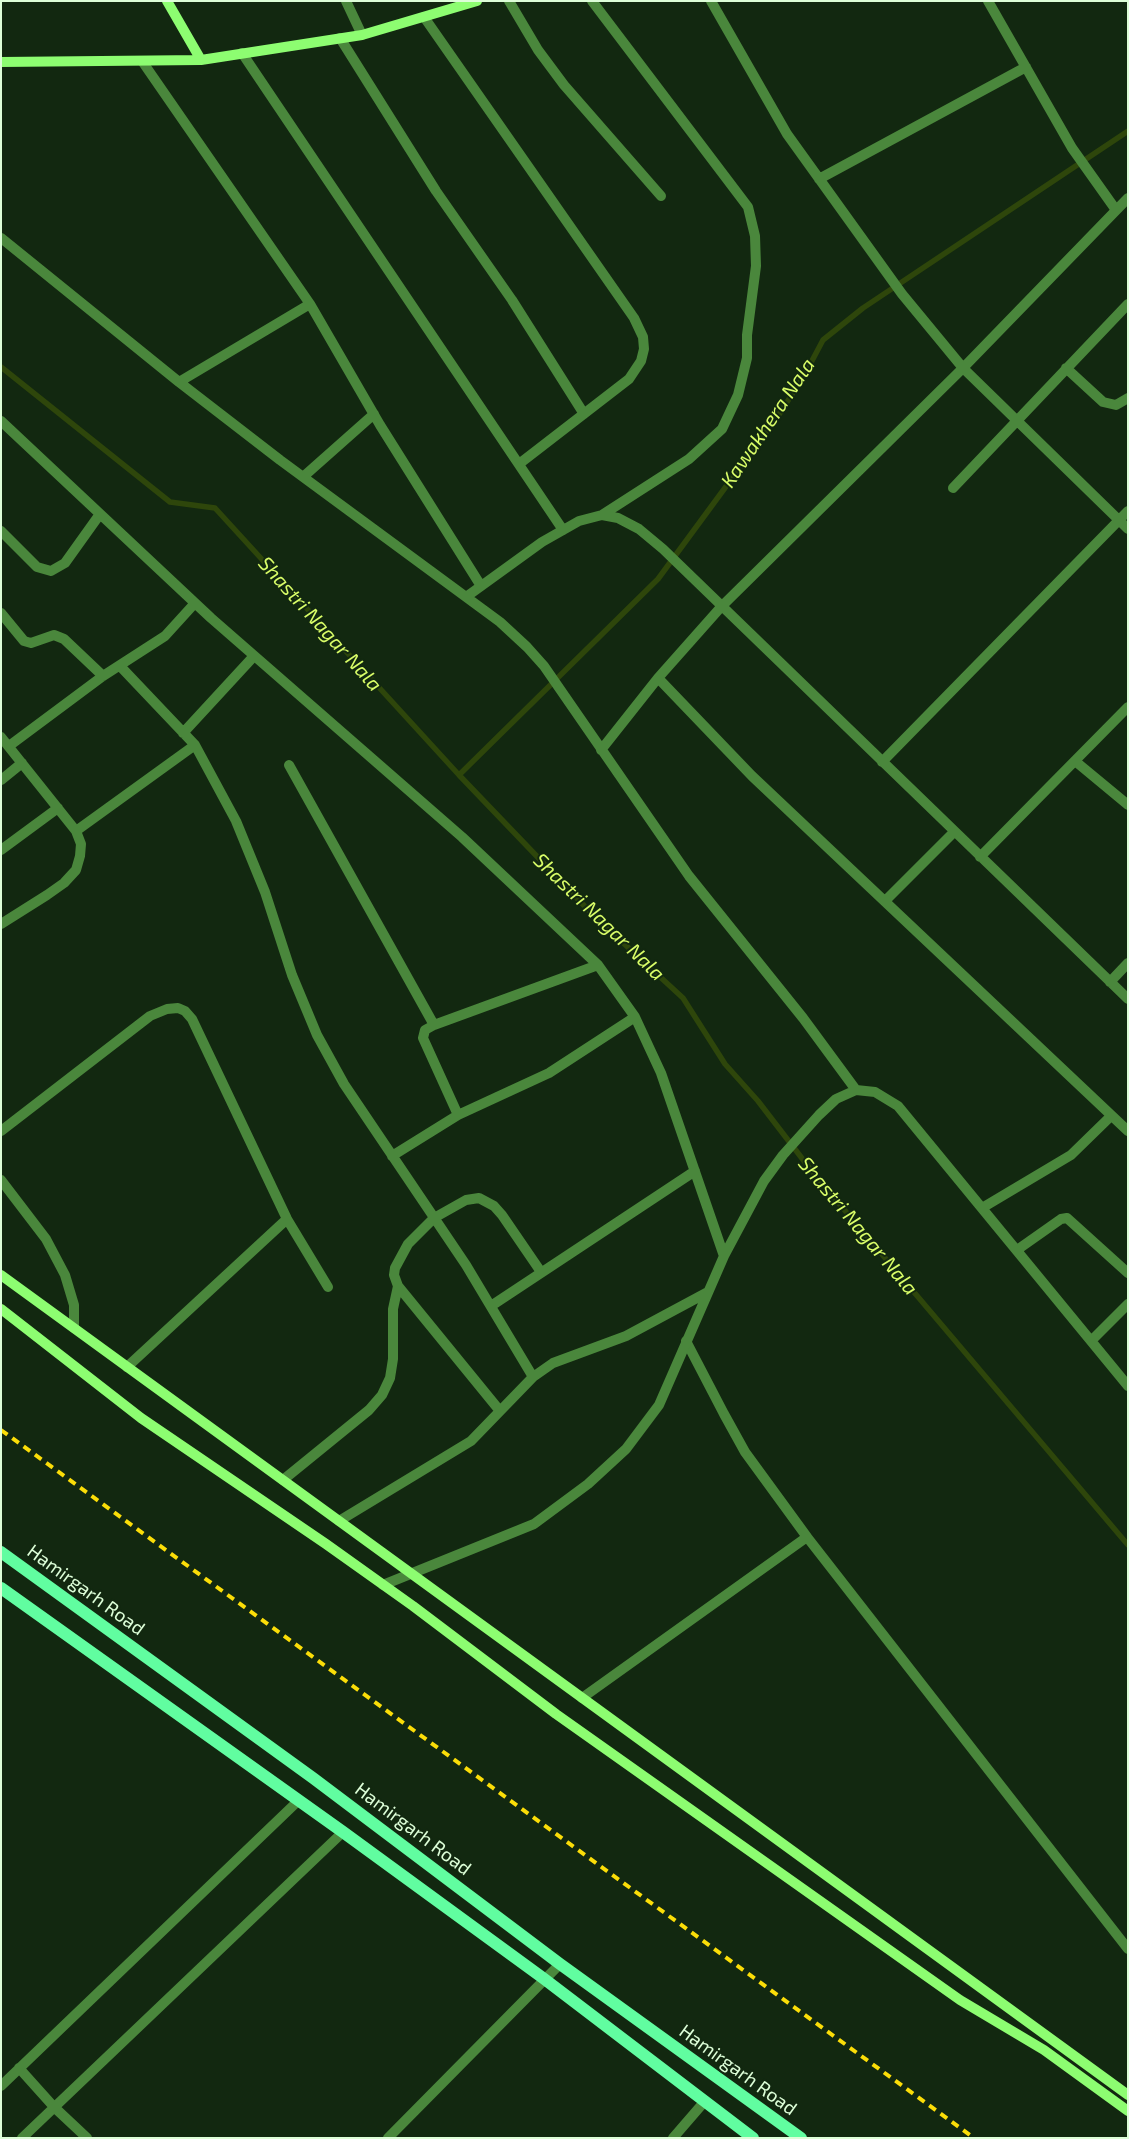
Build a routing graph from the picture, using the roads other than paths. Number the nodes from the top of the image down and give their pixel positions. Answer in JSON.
{"nodes":[{"id":1,"x":167,"y":1,"type":"edge"},
{"id":2,"x":346,"y":1,"type":"edge"},
{"id":3,"x":477,"y":1,"type":"edge"},
{"id":4,"x":509,"y":1,"type":"edge"},
{"id":5,"x":592,"y":1,"type":"edge"},
{"id":6,"x":711,"y":1,"type":"edge"},
{"id":7,"x":993,"y":3,"type":"edge"},
{"id":8,"x":424,"y":17,"type":"junction"},
{"id":9,"x":362,"y":35,"type":"junction"},
{"id":10,"x":340,"y":38,"type":"junction"},
{"id":11,"x":242,"y":53,"type":"junction"},
{"id":12,"x":200,"y":60,"type":"junction"},
{"id":13,"x":142,"y":61,"type":"junction"},
{"id":14,"x":1,"y":62,"type":"edge"},
{"id":15,"x":1026,"y":67,"type":"junction"},
{"id":16,"x":819,"y":178,"type":"junction"},
{"id":17,"x":661,"y":196,"type":"dead end"},
{"id":18,"x":1128,"y":198,"type":"edge"},
{"id":19,"x":1116,"y":210,"type":"junction"},
{"id":20,"x":1,"y":238,"type":"edge"},
{"id":21,"x":310,"y":304,"type":"junction"},
{"id":22,"x":1128,"y":304,"type":"edge"},
{"id":23,"x":963,"y":368,"type":"junction"},
{"id":24,"x":1066,"y":368,"type":"junction"},
{"id":25,"x":179,"y":382,"type":"junction"},
{"id":26,"x":1128,"y":398,"type":"edge"},
{"id":27,"x":374,"y":414,"type":"junction"},
{"id":28,"x":584,"y":414,"type":"junction"},
{"id":29,"x":1,"y":421,"type":"edge"},
{"id":30,"x":1016,"y":421,"type":"junction"},
{"id":31,"x":519,"y":464,"type":"junction"},
{"id":32,"x":303,"y":477,"type":"junction"},
{"id":33,"x":953,"y":488,"type":"dead end"},
{"id":34,"x":1128,"y":511,"type":"edge"},
{"id":35,"x":100,"y":514,"type":"junction"},
{"id":36,"x":602,"y":515,"type":"junction"},
{"id":37,"x":1118,"y":520,"type":"junction"},
{"id":38,"x":1128,"y":529,"type":"edge"},
{"id":39,"x":563,"y":530,"type":"junction"},
{"id":40,"x":1,"y":531,"type":"edge"},
{"id":41,"x":481,"y":586,"type":"junction"},
{"id":42,"x":466,"y":597,"type":"junction"},
{"id":43,"x":195,"y":603,"type":"junction"},
{"id":44,"x":721,"y":607,"type":"junction"},
{"id":45,"x":1,"y":612,"type":"edge"},
{"id":46,"x":254,"y":656,"type":"junction"},
{"id":47,"x":120,"y":666,"type":"junction"},
{"id":48,"x":103,"y":676,"type":"junction"},
{"id":49,"x":658,"y":678,"type":"junction"},
{"id":50,"x":1128,"y":707,"type":"edge"},
{"id":51,"x":183,"y":733,"type":"junction"},
{"id":52,"x":1,"y":737,"type":"edge"},
{"id":53,"x":194,"y":745,"type":"junction"},
{"id":54,"x":9,"y":746,"type":"junction"},
{"id":55,"x":601,"y":750,"type":"junction"},
{"id":56,"x":1075,"y":761,"type":"junction"},
{"id":57,"x":882,"y":762,"type":"junction"},
{"id":58,"x":22,"y":763,"type":"junction"},
{"id":59,"x":289,"y":765,"type":"dead end"},
{"id":60,"x":1,"y":780,"type":"edge"},
{"id":61,"x":1128,"y":805,"type":"edge"},
{"id":62,"x":58,"y":808,"type":"junction"},
{"id":63,"x":76,"y":831,"type":"junction"},
{"id":64,"x":954,"y":832,"type":"junction"},
{"id":65,"x":1,"y":850,"type":"edge"},
{"id":66,"x":980,"y":857,"type":"junction"},
{"id":67,"x":885,"y":901,"type":"junction"},
{"id":68,"x":1,"y":924,"type":"edge"},
{"id":69,"x":1128,"y":963,"type":"edge"},
{"id":70,"x":598,"y":965,"type":"junction"},
{"id":71,"x":1110,"y":982,"type":"junction"},
{"id":72,"x":1128,"y":999,"type":"edge"},
{"id":73,"x":635,"y":1017,"type":"junction"},
{"id":74,"x":434,"y":1025,"type":"junction"},
{"id":75,"x":856,"y":1090,"type":"junction"},
{"id":76,"x":458,"y":1115,"type":"junction"},
{"id":77,"x":1111,"y":1116,"type":"junction"},
{"id":78,"x":1128,"y":1131,"type":"edge"},
{"id":79,"x":1,"y":1132,"type":"edge"},
{"id":80,"x":392,"y":1156,"type":"junction"},
{"id":81,"x":695,"y":1171,"type":"junction"},
{"id":82,"x":1,"y":1180,"type":"edge"},
{"id":83,"x":982,"y":1208,"type":"junction"},
{"id":84,"x":434,"y":1218,"type":"junction"},
{"id":85,"x":287,"y":1219,"type":"junction"},
{"id":86,"x":1017,"y":1250,"type":"junction"},
{"id":87,"x":724,"y":1256,"type":"junction"},
{"id":88,"x":541,"y":1272,"type":"junction"},
{"id":89,"x":1128,"y":1273,"type":"edge"},
{"id":90,"x":1,"y":1275,"type":"edge"},
{"id":91,"x":398,"y":1286,"type":"junction"},
{"id":92,"x":328,"y":1287,"type":"dead end"},
{"id":93,"x":708,"y":1292,"type":"junction"},
{"id":94,"x":1128,"y":1304,"type":"edge"},
{"id":95,"x":491,"y":1306,"type":"junction"},
{"id":96,"x":1,"y":1309,"type":"edge"},
{"id":97,"x":74,"y":1328,"type":"junction"},
{"id":98,"x":1092,"y":1340,"type":"junction"},
{"id":99,"x":686,"y":1342,"type":"junction"},
{"id":100,"x":127,"y":1367,"type":"junction"},
{"id":101,"x":533,"y":1377,"type":"junction"},
{"id":102,"x":1128,"y":1386,"type":"edge"},
{"id":103,"x":500,"y":1410,"type":"junction"},
{"id":104,"x":283,"y":1480,"type":"junction"},
{"id":105,"x":339,"y":1521,"type":"junction"},
{"id":106,"x":807,"y":1537,"type":"junction"},
{"id":107,"x":1,"y":1552,"type":"edge"},
{"id":108,"x":411,"y":1574,"type":"junction"},
{"id":109,"x":383,"y":1585,"type":"junction"},
{"id":110,"x":1,"y":1588,"type":"edge"},
{"id":111,"x":582,"y":1698,"type":"junction"},
{"id":112,"x":298,"y":1801,"type":"junction"},
{"id":113,"x":343,"y":1832,"type":"junction"},
{"id":114,"x":1128,"y":1949,"type":"edge"},
{"id":115,"x":560,"y":1964,"type":"junction"},
{"id":116,"x":543,"y":1978,"type":"junction"},
{"id":117,"x":19,"y":2068,"type":"junction"},
{"id":118,"x":1,"y":2086,"type":"edge"},
{"id":119,"x":1128,"y":2095,"type":"edge"},
{"id":120,"x":705,"y":2101,"type":"junction"},
{"id":121,"x":54,"y":2107,"type":"junction"},
{"id":122,"x":1128,"y":2111,"type":"edge"},
{"id":123,"x":22,"y":2138,"type":"edge"},
{"id":124,"x":87,"y":2138,"type":"edge"},
{"id":125,"x":388,"y":2138,"type":"edge"},
{"id":126,"x":673,"y":2138,"type":"edge"},
{"id":127,"x":753,"y":2138,"type":"edge"},
{"id":128,"x":801,"y":2138,"type":"edge"}],
"edges":[{"from":1,"to":12,"type":"street"},
{"from":2,"to":9,"type":"street"},
{"from":3,"to":8,"type":"street"},
{"from":4,"to":17,"type":"street"},
{"from":5,"to":36,"type":"street"},
{"from":6,"to":16,"type":"street"},
{"from":7,"to":15,"type":"street"},
{"from":8,"to":9,"type":"street"},
{"from":8,"to":28,"type":"street"},
{"from":9,"to":10,"type":"street"},
{"from":10,"to":11,"type":"street"},
{"from":10,"to":28,"type":"street"},
{"from":11,"to":12,"type":"street"},
{"from":11,"to":31,"type":"street"},
{"from":12,"to":13,"type":"street"},
{"from":13,"to":14,"type":"street"},
{"from":13,"to":21,"type":"street"},
{"from":15,"to":16,"type":"street"},
{"from":15,"to":19,"type":"street"},
{"from":16,"to":23,"type":"street"},
{"from":18,"to":19,"type":"street"},
{"from":19,"to":23,"type":"street"},
{"from":20,"to":25,"type":"street"},
{"from":21,"to":25,"type":"street"},
{"from":21,"to":27,"type":"street"},
{"from":22,"to":24,"type":"street"},
{"from":23,"to":30,"type":"street"},
{"from":23,"to":44,"type":"street"},
{"from":24,"to":26,"type":"street"},
{"from":24,"to":30,"type":"street"},
{"from":25,"to":32,"type":"street"},
{"from":27,"to":32,"type":"street"},
{"from":27,"to":41,"type":"street"},
{"from":28,"to":31,"type":"street"},
{"from":29,"to":35,"type":"street"},
{"from":30,"to":33,"type":"street"},
{"from":30,"to":37,"type":"street"},
{"from":31,"to":39,"type":"street"},
{"from":32,"to":42,"type":"street"},
{"from":34,"to":37,"type":"street"},
{"from":35,"to":40,"type":"street"},
{"from":35,"to":43,"type":"street"},
{"from":36,"to":39,"type":"street"},
{"from":36,"to":44,"type":"street"},
{"from":37,"to":38,"type":"street"},
{"from":37,"to":57,"type":"street"},
{"from":39,"to":41,"type":"street"},
{"from":41,"to":42,"type":"street"},
{"from":42,"to":55,"type":"street"},
{"from":43,"to":46,"type":"street"},
{"from":43,"to":47,"type":"street"},
{"from":44,"to":49,"type":"street"},
{"from":44,"to":57,"type":"street"},
{"from":45,"to":48,"type":"street"},
{"from":46,"to":51,"type":"street"},
{"from":46,"to":70,"type":"street"},
{"from":47,"to":48,"type":"street"},
{"from":47,"to":51,"type":"street"},
{"from":48,"to":54,"type":"street"},
{"from":49,"to":55,"type":"street"},
{"from":49,"to":67,"type":"street"},
{"from":50,"to":56,"type":"street"},
{"from":51,"to":53,"type":"street"},
{"from":52,"to":54,"type":"street"},
{"from":53,"to":63,"type":"street"},
{"from":53,"to":80,"type":"street"},
{"from":54,"to":58,"type":"street"},
{"from":55,"to":75,"type":"street"},
{"from":56,"to":61,"type":"street"},
{"from":56,"to":66,"type":"street"},
{"from":57,"to":64,"type":"street"},
{"from":58,"to":60,"type":"street"},
{"from":58,"to":62,"type":"street"},
{"from":59,"to":74,"type":"street"},
{"from":62,"to":63,"type":"street"},
{"from":62,"to":65,"type":"street"},
{"from":63,"to":68,"type":"street"},
{"from":64,"to":66,"type":"street"},
{"from":64,"to":67,"type":"street"},
{"from":66,"to":71,"type":"street"},
{"from":67,"to":77,"type":"street"},
{"from":69,"to":71,"type":"street"},
{"from":70,"to":73,"type":"street"},
{"from":70,"to":74,"type":"street"},
{"from":71,"to":72,"type":"street"},
{"from":73,"to":76,"type":"street"},
{"from":73,"to":81,"type":"street"},
{"from":74,"to":76,"type":"street"},
{"from":75,"to":83,"type":"street"},
{"from":75,"to":87,"type":"street"},
{"from":76,"to":80,"type":"street"},
{"from":77,"to":78,"type":"street"},
{"from":77,"to":83,"type":"street"},
{"from":79,"to":85,"type":"street"},
{"from":80,"to":84,"type":"street"},
{"from":81,"to":87,"type":"street"},
{"from":81,"to":88,"type":"street"},
{"from":82,"to":97,"type":"street"},
{"from":83,"to":86,"type":"street"},
{"from":84,"to":88,"type":"street"},
{"from":84,"to":91,"type":"street"},
{"from":84,"to":95,"type":"street"},
{"from":85,"to":92,"type":"street"},
{"from":85,"to":100,"type":"street"},
{"from":86,"to":89,"type":"street"},
{"from":86,"to":98,"type":"street"},
{"from":87,"to":93,"type":"street"},
{"from":88,"to":95,"type":"street"},
{"from":90,"to":97,"type":"street"},
{"from":91,"to":103,"type":"street"},
{"from":91,"to":104,"type":"street"},
{"from":93,"to":99,"type":"street"},
{"from":93,"to":101,"type":"street"},
{"from":94,"to":98,"type":"street"},
{"from":95,"to":101,"type":"street"},
{"from":96,"to":109,"type":"street"},
{"from":97,"to":100,"type":"street"},
{"from":98,"to":102,"type":"street"},
{"from":99,"to":106,"type":"street"},
{"from":99,"to":108,"type":"street"},
{"from":100,"to":104,"type":"street"},
{"from":101,"to":103,"type":"street"},
{"from":103,"to":105,"type":"street"},
{"from":104,"to":105,"type":"street"},
{"from":105,"to":108,"type":"street"},
{"from":106,"to":111,"type":"street"},
{"from":106,"to":114,"type":"street"},
{"from":107,"to":115,"type":"main road","name":"Hamirgarh Road"},
{"from":108,"to":109,"type":"street"},
{"from":108,"to":111,"type":"street"},
{"from":109,"to":122,"type":"street"},
{"from":110,"to":112,"type":"main road"},
{"from":111,"to":119,"type":"street"},
{"from":112,"to":113,"type":"main road"},
{"from":112,"to":117,"type":"street"},
{"from":113,"to":116,"type":"main road"},
{"from":113,"to":121,"type":"street"},
{"from":115,"to":116,"type":"street"},
{"from":115,"to":128,"type":"main road","name":"Hamirgarh Road"},
{"from":116,"to":120,"type":"main road"},
{"from":116,"to":125,"type":"street"},
{"from":117,"to":118,"type":"street"},
{"from":117,"to":121,"type":"street"},
{"from":120,"to":126,"type":"street"},
{"from":120,"to":127,"type":"main road"},
{"from":121,"to":123,"type":"street"},
{"from":121,"to":124,"type":"street"}]}
